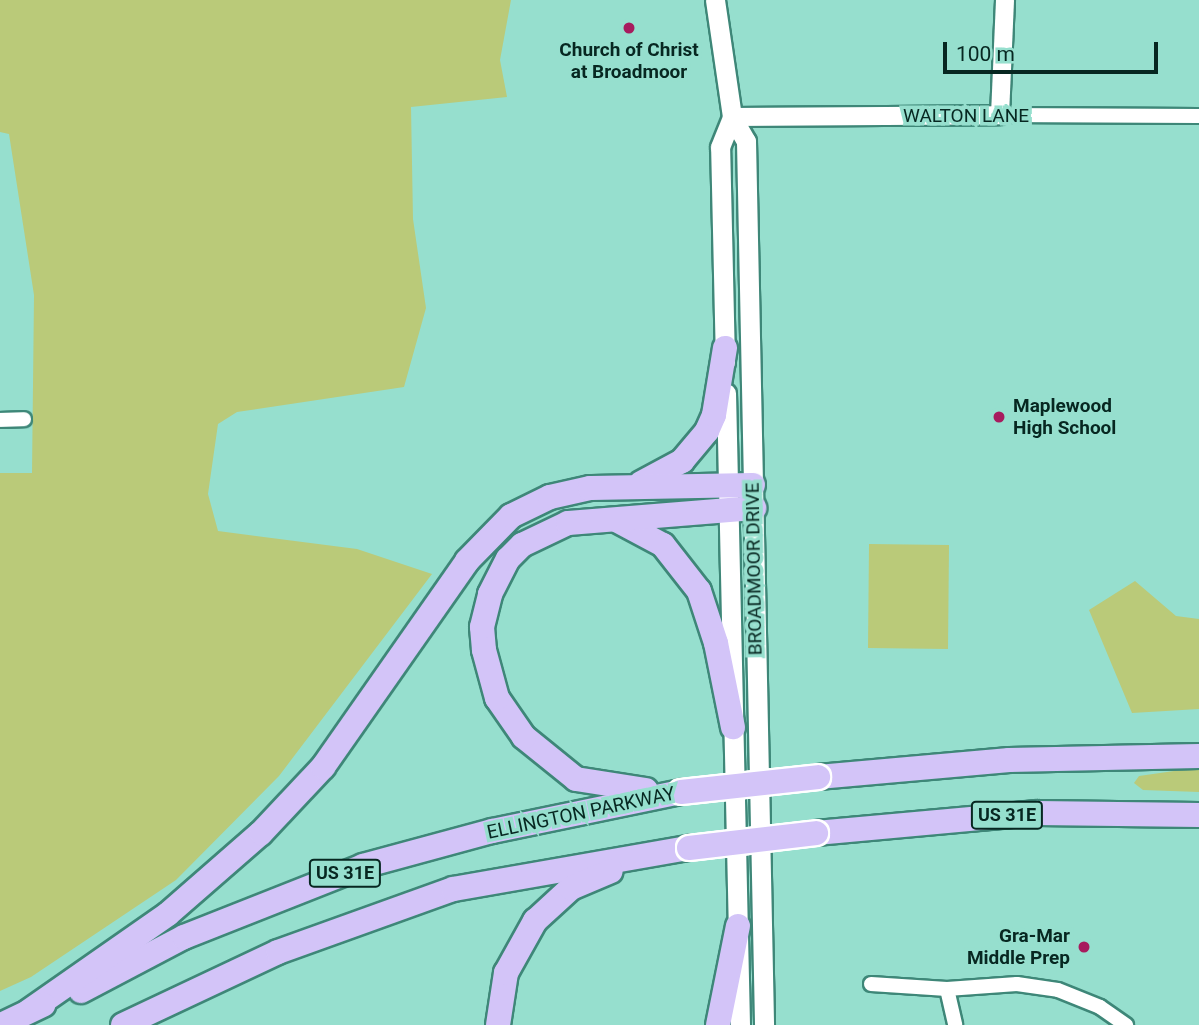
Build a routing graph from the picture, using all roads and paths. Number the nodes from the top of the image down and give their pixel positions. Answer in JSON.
{"nodes":[{"id":1,"x":715,"y":0,"type":"edge"},
{"id":2,"x":1005,"y":0,"type":"edge"},
{"id":3,"x":1000,"y":115,"type":"junction"},
{"id":4,"x":1199,"y":116,"type":"edge"},
{"id":5,"x":732,"y":117,"type":"junction"},
{"id":6,"x":725,"y":348,"type":"junction"},
{"id":7,"x":24,"y":419,"type":"dead end"},
{"id":8,"x":0,"y":420,"type":"edge"},
{"id":9,"x":634,"y":486,"type":"junction"},
{"id":10,"x":754,"y":496,"type":"junction"},
{"id":11,"x":728,"y":498,"type":"junction"},
{"id":12,"x":607,"y":519,"type":"junction"},
{"id":13,"x":733,"y":727,"type":"junction"},
{"id":14,"x":1199,"y":756,"type":"edge"},
{"id":15,"x":681,"y":792,"type":"junction"},
{"id":16,"x":1199,"y":815,"type":"edge"},
{"id":17,"x":690,"y":848,"type":"junction"},
{"id":18,"x":738,"y":926,"type":"junction"},
{"id":19,"x":872,"y":984,"type":"dead end"},
{"id":20,"x":947,"y":989,"type":"junction"},
{"id":21,"x":29,"y":1011,"type":"junction"},
{"id":22,"x":1,"y":1025,"type":"edge"},
{"id":23,"x":124,"y":1025,"type":"edge"},
{"id":24,"x":498,"y":1025,"type":"edge"},
{"id":25,"x":718,"y":1025,"type":"edge"},
{"id":26,"x":740,"y":1025,"type":"edge"},
{"id":27,"x":764,"y":1025,"type":"edge"},
{"id":28,"x":955,"y":1025,"type":"edge"},
{"id":29,"x":1126,"y":1025,"type":"edge"}],
"edges":[{"from":1,"to":5,"type":"main road","name":"BROADMOOR DRIVE"},
{"from":2,"to":3,"type":"street"},
{"from":3,"to":4,"type":"street","name":"WALTON LANE"},
{"from":3,"to":5,"type":"street","name":"WALTON LANE"},
{"from":5,"to":6,"type":"main road","name":"BROADMOOR DRIVE"},
{"from":5,"to":10,"type":"main road","name":"BROADMOOR DRIVE"},
{"from":6,"to":9,"type":"highway"},
{"from":6,"to":11,"type":"main road","name":"BROADMOOR DRIVE"},
{"from":7,"to":8,"type":"street"},
{"from":9,"to":11,"type":"highway"},
{"from":9,"to":21,"type":"highway"},
{"from":10,"to":11,"type":"highway"},
{"from":10,"to":27,"type":"main road","name":"BROADMOOR DRIVE"},
{"from":11,"to":12,"type":"highway"},
{"from":11,"to":13,"type":"main road","name":"BROADMOOR DRIVE"},
{"from":12,"to":13,"type":"highway"},
{"from":12,"to":15,"type":"highway"},
{"from":13,"to":18,"type":"main road","name":"BROADMOOR DRIVE"},
{"from":14,"to":15,"type":"highway","name":"ELLINGTON PARKWAY","number":"US 31E","bridge":true},
{"from":15,"to":21,"type":"highway","name":"ELLINGTON PARKWAY","number":"US 31E"},
{"from":16,"to":17,"type":"highway","number":"US 31E","bridge":true},
{"from":17,"to":23,"type":"highway","number":"US 31E"},
{"from":17,"to":24,"type":"highway"},
{"from":18,"to":25,"type":"highway"},
{"from":18,"to":26,"type":"main road","name":"BROADMOOR DRIVE"},
{"from":19,"to":20,"type":"street"},
{"from":20,"to":28,"type":"street"},
{"from":20,"to":29,"type":"street"},
{"from":21,"to":22,"type":"highway","name":"ELLINGTON PARKWAY","number":"US 31E"}]}
